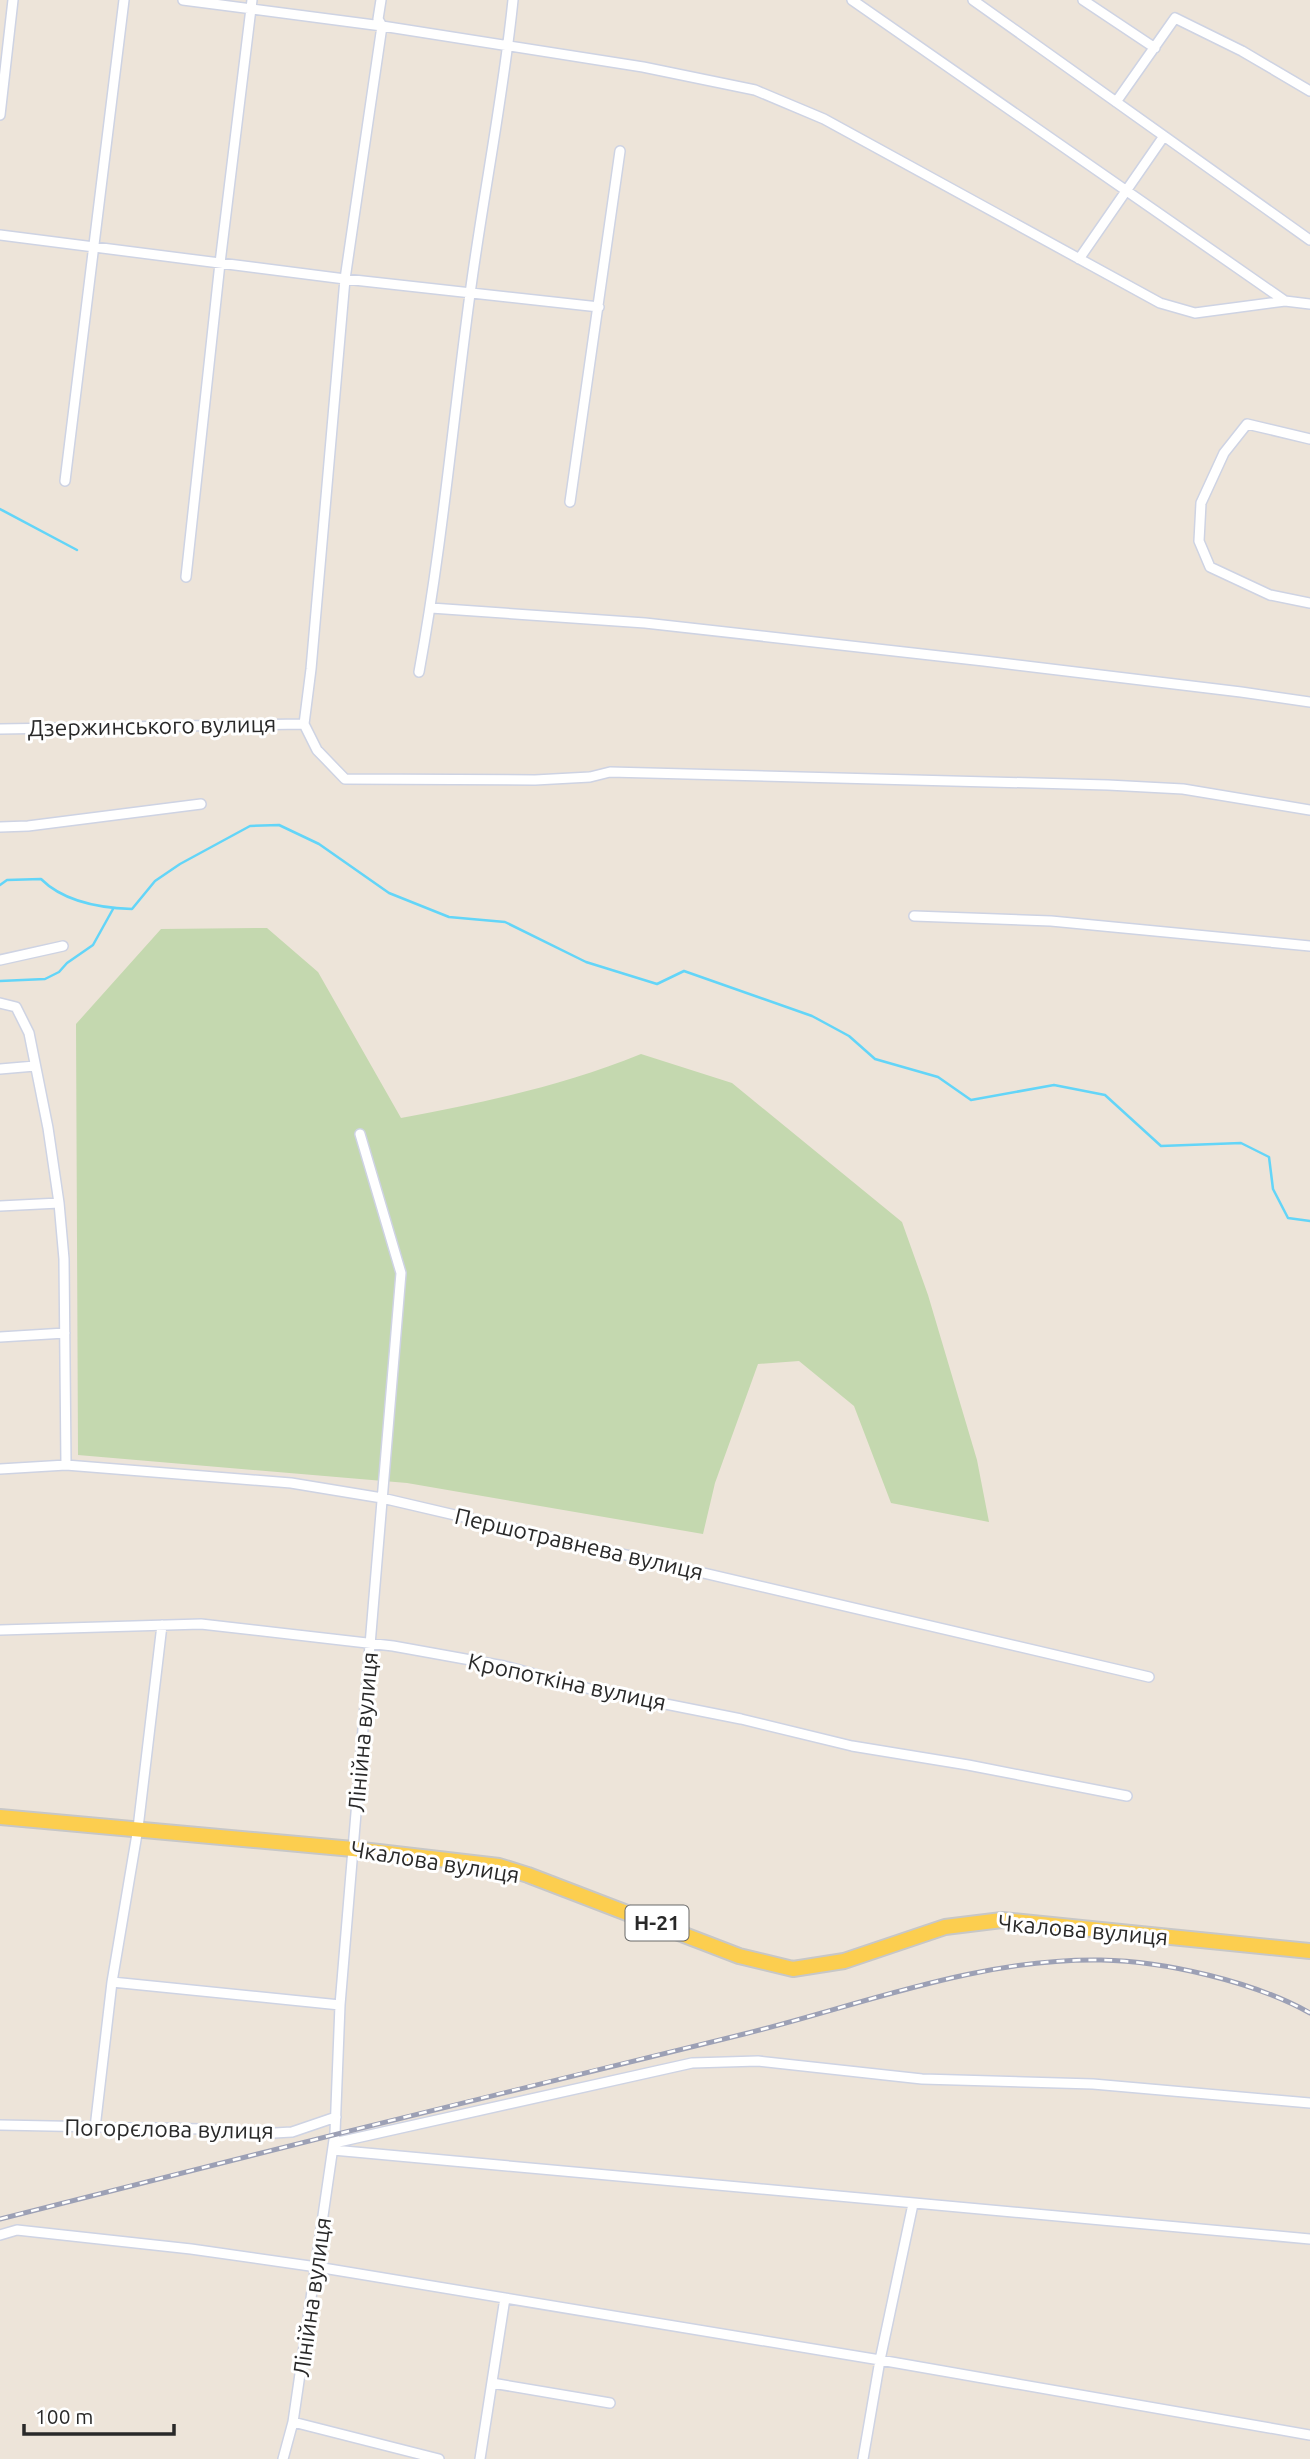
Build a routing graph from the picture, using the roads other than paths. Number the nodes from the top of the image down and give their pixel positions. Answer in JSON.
{"nodes":[{"id":1,"x":13,"y":0,"type":"edge"},
{"id":2,"x":124,"y":0,"type":"edge"},
{"id":3,"x":183,"y":0,"type":"edge"},
{"id":4,"x":381,"y":0,"type":"edge"},
{"id":5,"x":513,"y":0,"type":"edge"},
{"id":6,"x":852,"y":0,"type":"edge"},
{"id":7,"x":973,"y":0,"type":"edge"},
{"id":8,"x":1083,"y":0,"type":"edge"},
{"id":9,"x":252,"y":4,"type":"edge"},
{"id":10,"x":382,"y":26,"type":"junction"},
{"id":11,"x":508,"y":46,"type":"junction"},
{"id":12,"x":1155,"y":48,"type":"junction"},
{"id":13,"x":1310,"y":91,"type":"edge"},
{"id":14,"x":1116,"y":102,"type":"junction"},
{"id":15,"x":0,"y":116,"type":"edge"},
{"id":16,"x":1164,"y":136,"type":"junction"},
{"id":17,"x":620,"y":150,"type":"dead end"},
{"id":18,"x":1127,"y":190,"type":"junction"},
{"id":19,"x":0,"y":235,"type":"edge"},
{"id":20,"x":1310,"y":240,"type":"edge"},
{"id":21,"x":94,"y":248,"type":"junction"},
{"id":22,"x":1079,"y":259,"type":"junction"},
{"id":23,"x":220,"y":263,"type":"junction"},
{"id":24,"x":345,"y":279,"type":"junction"},
{"id":25,"x":470,"y":292,"type":"junction"},
{"id":26,"x":1285,"y":301,"type":"junction"},
{"id":27,"x":1310,"y":304,"type":"edge"},
{"id":28,"x":599,"y":307,"type":"junction"},
{"id":29,"x":1310,"y":439,"type":"edge"},
{"id":30,"x":65,"y":481,"type":"dead end"},
{"id":31,"x":570,"y":502,"type":"dead end"},
{"id":32,"x":186,"y":577,"type":"dead end"},
{"id":33,"x":1310,"y":603,"type":"edge"},
{"id":34,"x":431,"y":608,"type":"junction"},
{"id":35,"x":419,"y":672,"type":"dead end"},
{"id":36,"x":1310,"y":702,"type":"edge"},
{"id":37,"x":304,"y":724,"type":"junction"},
{"id":38,"x":0,"y":729,"type":"edge"},
{"id":39,"x":201,"y":804,"type":"dead end"},
{"id":40,"x":1310,"y":810,"type":"edge"},
{"id":41,"x":0,"y":827,"type":"edge"},
{"id":42,"x":914,"y":916,"type":"dead end"},
{"id":43,"x":63,"y":946,"type":"dead end"},
{"id":44,"x":1310,"y":946,"type":"edge"},
{"id":45,"x":0,"y":960,"type":"edge"},
{"id":46,"x":0,"y":1003,"type":"edge"},
{"id":47,"x":35,"y":1066,"type":"junction"},
{"id":48,"x":0,"y":1069,"type":"edge"},
{"id":49,"x":360,"y":1134,"type":"dead end"},
{"id":50,"x":59,"y":1203,"type":"junction"},
{"id":51,"x":0,"y":1206,"type":"edge"},
{"id":52,"x":65,"y":1333,"type":"junction"},
{"id":53,"x":0,"y":1337,"type":"edge"},
{"id":54,"x":66,"y":1465,"type":"junction"},
{"id":55,"x":0,"y":1469,"type":"edge"},
{"id":56,"x":382,"y":1498,"type":"junction"},
{"id":57,"x":162,"y":1625,"type":"junction"},
{"id":58,"x":0,"y":1630,"type":"edge"},
{"id":59,"x":370,"y":1643,"type":"junction"},
{"id":60,"x":1149,"y":1677,"type":"dead end"},
{"id":61,"x":1127,"y":1796,"type":"dead end"},
{"id":62,"x":0,"y":1816,"type":"edge"},
{"id":63,"x":138,"y":1828,"type":"junction"},
{"id":64,"x":353,"y":1849,"type":"junction"},
{"id":65,"x":1310,"y":1951,"type":"edge"},
{"id":66,"x":112,"y":1982,"type":"junction"},
{"id":67,"x":340,"y":2005,"type":"junction"},
{"id":68,"x":1310,"y":2103,"type":"edge"},
{"id":69,"x":336,"y":2117,"type":"junction"},
{"id":70,"x":0,"y":2125,"type":"edge"},
{"id":71,"x":94,"y":2127,"type":"junction"},
{"id":72,"x":333,"y":2147,"type":"junction"},
{"id":73,"x":913,"y":2204,"type":"junction"},
{"id":74,"x":0,"y":2235,"type":"edge"},
{"id":75,"x":1310,"y":2239,"type":"edge"},
{"id":76,"x":317,"y":2267,"type":"junction"},
{"id":77,"x":505,"y":2298,"type":"junction"},
{"id":78,"x":880,"y":2360,"type":"junction"},
{"id":79,"x":492,"y":2383,"type":"junction"},
{"id":80,"x":610,"y":2403,"type":"dead end"},
{"id":81,"x":293,"y":2422,"type":"junction"},
{"id":82,"x":1310,"y":2435,"type":"edge"},
{"id":83,"x":283,"y":2459,"type":"edge"},
{"id":84,"x":439,"y":2459,"type":"edge"},
{"id":85,"x":480,"y":2459,"type":"edge"},
{"id":86,"x":863,"y":2459,"type":"edge"}],
"edges":[{"from":1,"to":15,"type":"street"},
{"from":2,"to":21,"type":"street"},
{"from":3,"to":9,"type":"street"},
{"from":4,"to":10,"type":"street"},
{"from":5,"to":11,"type":"street"},
{"from":6,"to":18,"type":"street"},
{"from":7,"to":14,"type":"street"},
{"from":8,"to":12,"type":"street"},
{"from":9,"to":10,"type":"street"},
{"from":9,"to":23,"type":"street"},
{"from":10,"to":11,"type":"street"},
{"from":10,"to":24,"type":"street"},
{"from":11,"to":22,"type":"street"},
{"from":11,"to":25,"type":"street"},
{"from":12,"to":13,"type":"street"},
{"from":12,"to":14,"type":"street"},
{"from":14,"to":16,"type":"street"},
{"from":16,"to":18,"type":"street"},
{"from":16,"to":20,"type":"street"},
{"from":17,"to":28,"type":"street"},
{"from":18,"to":22,"type":"street"},
{"from":18,"to":26,"type":"street"},
{"from":19,"to":21,"type":"street"},
{"from":21,"to":23,"type":"street"},
{"from":21,"to":30,"type":"street"},
{"from":22,"to":26,"type":"street"},
{"from":23,"to":24,"type":"street"},
{"from":23,"to":32,"type":"street"},
{"from":24,"to":25,"type":"street"},
{"from":24,"to":37,"type":"street"},
{"from":25,"to":28,"type":"street"},
{"from":25,"to":34,"type":"street"},
{"from":26,"to":27,"type":"street"},
{"from":28,"to":31,"type":"street"},
{"from":29,"to":33,"type":"street"},
{"from":34,"to":35,"type":"street"},
{"from":34,"to":36,"type":"street"},
{"from":37,"to":38,"type":"street","name":"Дзержинського вулиця"},
{"from":37,"to":40,"type":"street"},
{"from":39,"to":41,"type":"street"},
{"from":42,"to":44,"type":"street"},
{"from":43,"to":45,"type":"street"},
{"from":46,"to":47,"type":"street"},
{"from":47,"to":48,"type":"street"},
{"from":47,"to":50,"type":"street"},
{"from":49,"to":56,"type":"street","name":"Лінійна вулиця"},
{"from":50,"to":51,"type":"street"},
{"from":50,"to":52,"type":"street"},
{"from":52,"to":53,"type":"street"},
{"from":52,"to":54,"type":"street"},
{"from":54,"to":55,"type":"street","name":"Першотравнева вулиця"},
{"from":54,"to":56,"type":"street","name":"Першотравнева вулиця"},
{"from":56,"to":59,"type":"street","name":"Лінійна вулиця"},
{"from":56,"to":60,"type":"street","name":"Першотравнева вулиця"},
{"from":57,"to":58,"type":"street","name":"Кропоткіна вулиця"},
{"from":57,"to":59,"type":"street","name":"Кропоткіна вулиця"},
{"from":57,"to":63,"type":"street"},
{"from":59,"to":61,"type":"street","name":"Кропоткіна вулиця"},
{"from":59,"to":64,"type":"street","name":"Лінійна вулиця"},
{"from":62,"to":63,"type":"main road","name":"Чкалова вулиця","number":"Н-21"},
{"from":63,"to":64,"type":"main road","name":"Чкалова вулиця","number":"Н-21"},
{"from":63,"to":66,"type":"street"},
{"from":64,"to":65,"type":"main road","name":"Чкалова вулиця","number":"Н-21"},
{"from":64,"to":67,"type":"street","name":"Лінійна вулиця"},
{"from":66,"to":67,"type":"street"},
{"from":66,"to":71,"type":"street"},
{"from":67,"to":69,"type":"street","name":"Лінійна вулиця"},
{"from":68,"to":72,"type":"street"},
{"from":69,"to":71,"type":"street","name":"Погорєлова вулиця"},
{"from":69,"to":72,"type":"street","name":"Лінійна вулиця"},
{"from":70,"to":71,"type":"street","name":"Погорєлова вулиця"},
{"from":72,"to":73,"type":"street"},
{"from":72,"to":76,"type":"street","name":"Лінійна вулиця"},
{"from":73,"to":75,"type":"street"},
{"from":73,"to":78,"type":"street"},
{"from":74,"to":76,"type":"street"},
{"from":76,"to":77,"type":"street"},
{"from":76,"to":81,"type":"street","name":"Лінійна вулиця"},
{"from":77,"to":78,"type":"street"},
{"from":77,"to":79,"type":"street"},
{"from":78,"to":82,"type":"street"},
{"from":78,"to":86,"type":"street"},
{"from":79,"to":80,"type":"street"},
{"from":79,"to":85,"type":"street"},
{"from":81,"to":83,"type":"street","name":"Лінійна вулиця"},
{"from":81,"to":84,"type":"street"}]}
